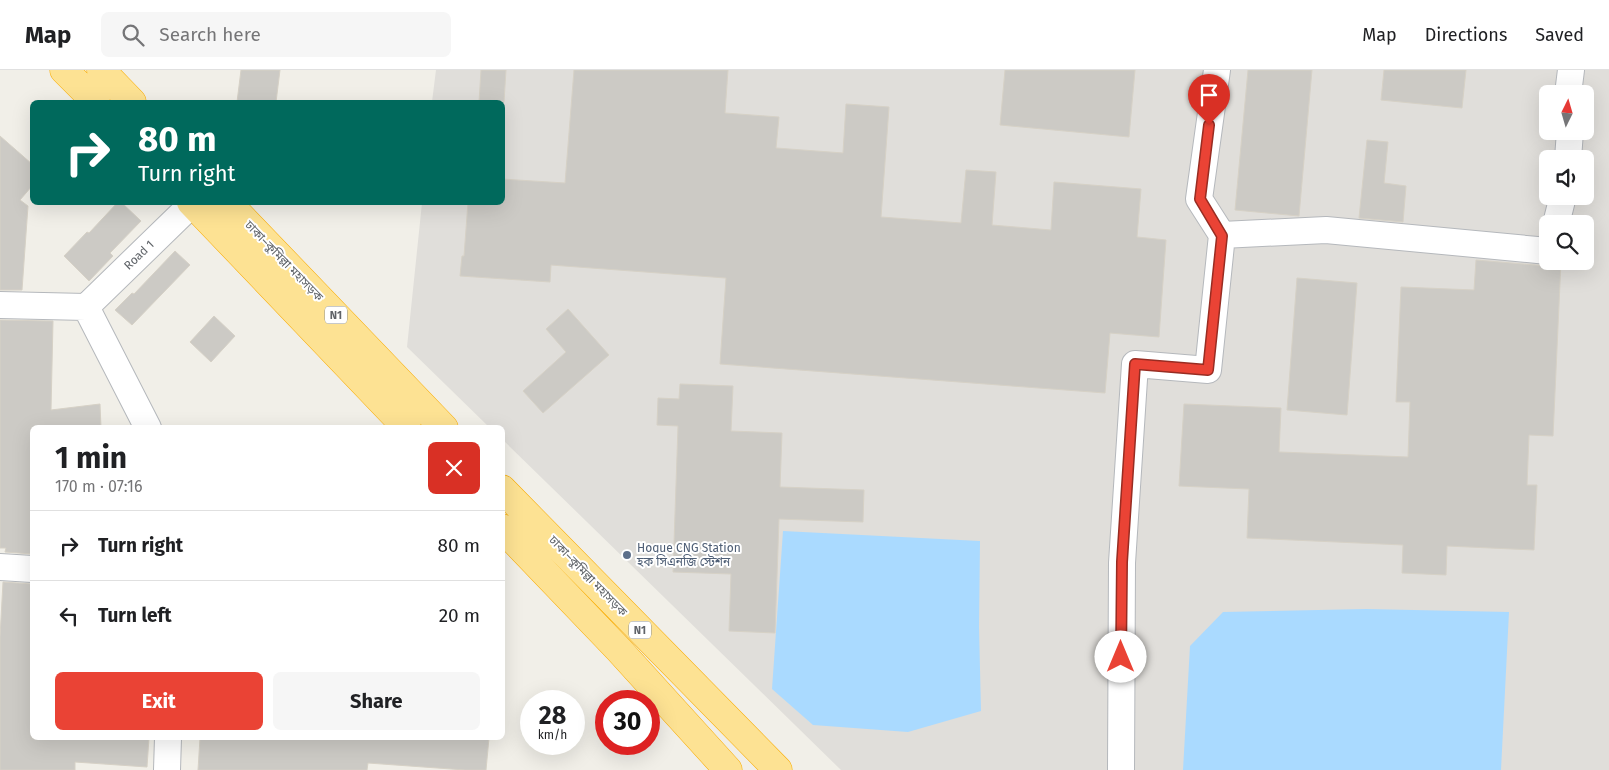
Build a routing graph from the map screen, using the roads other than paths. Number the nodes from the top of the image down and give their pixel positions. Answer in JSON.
{"nodes":[{"id":1,"x":64,"y":70,"type":"edge"},
{"id":2,"x":1217,"y":70,"type":"edge"},
{"id":3,"x":1571,"y":70,"type":"edge"},
{"id":4,"x":1569,"y":85,"type":"edge"},
{"id":5,"x":100,"y":88,"type":"edge"},
{"id":6,"x":127,"y":100,"type":"edge"},
{"id":7,"x":189,"y":205,"type":"edge"},
{"id":8,"x":193,"y":205,"type":"edge"},
{"id":9,"x":230,"y":205,"type":"edge"},
{"id":10,"x":1222,"y":236,"type":"junction"},
{"id":11,"x":1539,"y":250,"type":"edge"},
{"id":12,"x":0,"y":305,"type":"edge"},
{"id":13,"x":86,"y":307,"type":"junction"},
{"id":14,"x":146,"y":425,"type":"edge"},
{"id":15,"x":404,"y":425,"type":"edge"},
{"id":16,"x":441,"y":425,"type":"edge"},
{"id":17,"x":505,"y":492,"type":"edge"},
{"id":18,"x":505,"y":531,"type":"edge"},
{"id":19,"x":0,"y":568,"type":"edge"},
{"id":20,"x":30,"y":569,"type":"edge"},
{"id":21,"x":168,"y":740,"type":"edge"},
{"id":22,"x":167,"y":770,"type":"edge"},
{"id":23,"x":728,"y":770,"type":"edge"},
{"id":24,"x":778,"y":770,"type":"edge"},
{"id":25,"x":1121,"y":770,"type":"edge"}],
"edges":[{"from":1,"to":5,"type":"highway"},
{"from":2,"to":10,"type":"street"},
{"from":3,"to":4,"type":"street"},
{"from":5,"to":6,"type":"highway"},
{"from":7,"to":13,"type":"street","name":"Road 1"},
{"from":8,"to":15,"type":"highway","number":"N1"},
{"from":9,"to":16,"type":"highway","name":"ঢাকা–কুমিল্লা মহাসড়ক","number":"N1"},
{"from":10,"to":11,"type":"street"},
{"from":10,"to":25,"type":"street"},
{"from":12,"to":13,"type":"street"},
{"from":13,"to":14,"type":"street"},
{"from":17,"to":24,"type":"highway","name":"ঢাকা–কুমিল্লা মহাসড়ক","number":"N1"},
{"from":18,"to":23,"type":"highway","number":"N1"},
{"from":19,"to":20,"type":"street"},
{"from":21,"to":22,"type":"street"}]}
